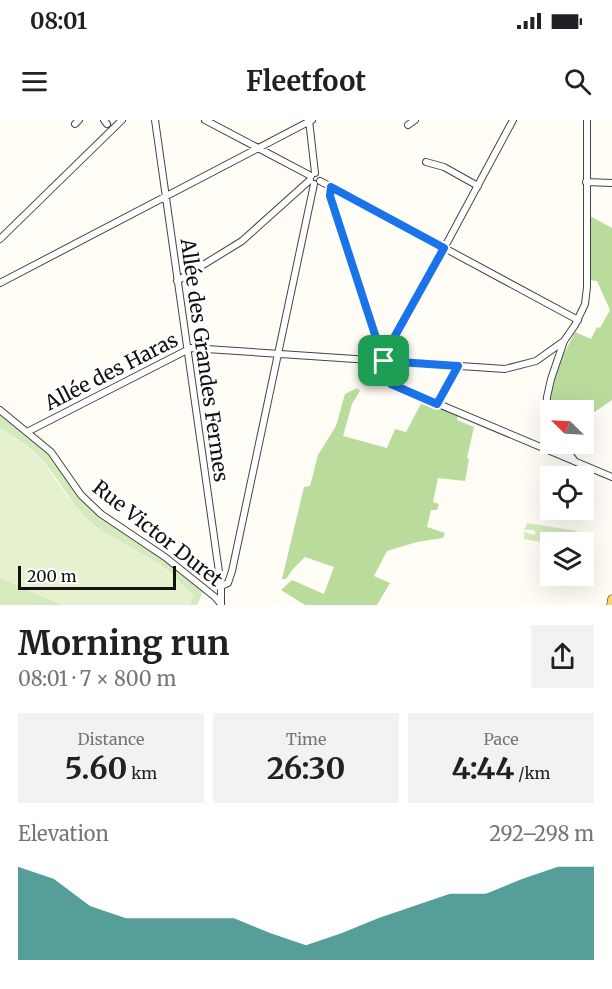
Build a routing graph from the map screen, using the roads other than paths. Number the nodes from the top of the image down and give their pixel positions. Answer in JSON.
{"nodes":[{"id":1,"x":122,"y":120,"type":"edge"},
{"id":2,"x":155,"y":120,"type":"edge"},
{"id":3,"x":206,"y":120,"type":"edge"},
{"id":4,"x":310,"y":120,"type":"edge"},
{"id":5,"x":414,"y":120,"type":"edge"},
{"id":6,"x":513,"y":120,"type":"edge"},
{"id":7,"x":587,"y":120,"type":"edge"},
{"id":8,"x":408,"y":125,"type":"dead end"},
{"id":9,"x":258,"y":148,"type":"junction"},
{"id":10,"x":426,"y":162,"type":"dead end"},
{"id":11,"x":314,"y":179,"type":"junction"},
{"id":12,"x":586,"y":182,"type":"junction"},
{"id":13,"x":612,"y":183,"type":"edge"},
{"id":14,"x":478,"y":186,"type":"junction"},
{"id":15,"x":331,"y":187,"type":"junction"},
{"id":16,"x":166,"y":195,"type":"junction"},
{"id":17,"x":0,"y":239,"type":"edge"},
{"id":18,"x":444,"y":248,"type":"junction"},
{"id":19,"x":177,"y":281,"type":"junction"},
{"id":20,"x":0,"y":283,"type":"edge"},
{"id":21,"x":578,"y":320,"type":"junction"},
{"id":22,"x":564,"y":341,"type":"junction"},
{"id":23,"x":188,"y":350,"type":"junction"},
{"id":24,"x":278,"y":354,"type":"junction"},
{"id":25,"x":384,"y":361,"type":"junction"},
{"id":26,"x":458,"y":366,"type":"junction"},
{"id":27,"x":547,"y":400,"type":"edge"},
{"id":28,"x":437,"y":404,"type":"junction"},
{"id":29,"x":0,"y":411,"type":"edge"},
{"id":30,"x":27,"y":432,"type":"junction"},
{"id":31,"x":540,"y":442,"type":"edge"},
{"id":32,"x":569,"y":454,"type":"edge"},
{"id":33,"x":612,"y":477,"type":"edge"},
{"id":34,"x":221,"y":586,"type":"junction"},
{"id":35,"x":612,"y":599,"type":"edge"},
{"id":36,"x":221,"y":605,"type":"edge"},
{"id":37,"x":611,"y":605,"type":"edge"}],
"edges":[{"from":1,"to":17,"type":"street"},
{"from":2,"to":16,"type":"street","name":"Allée des Grandes Fermes"},
{"from":3,"to":9,"type":"street"},
{"from":4,"to":9,"type":"street"},
{"from":4,"to":11,"type":"street"},
{"from":5,"to":8,"type":"street"},
{"from":6,"to":14,"type":"street"},
{"from":7,"to":12,"type":"street"},
{"from":9,"to":11,"type":"street"},
{"from":9,"to":16,"type":"street"},
{"from":10,"to":14,"type":"street"},
{"from":11,"to":15,"type":"street"},
{"from":11,"to":19,"type":"street"},
{"from":11,"to":24,"type":"street"},
{"from":12,"to":13,"type":"street"},
{"from":12,"to":21,"type":"street"},
{"from":14,"to":18,"type":"street"},
{"from":15,"to":18,"type":"street"},
{"from":15,"to":25,"type":"street"},
{"from":16,"to":19,"type":"street","name":"Allée des Grandes Fermes"},
{"from":16,"to":20,"type":"street"},
{"from":18,"to":21,"type":"street"},
{"from":18,"to":25,"type":"street"},
{"from":19,"to":23,"type":"street","name":"Allée des Grandes Fermes"},
{"from":21,"to":22,"type":"street"},
{"from":22,"to":26,"type":"street","name":"Allée des Haras"},
{"from":22,"to":27,"type":"street"},
{"from":23,"to":24,"type":"street","name":"Allée des Haras"},
{"from":23,"to":30,"type":"street","name":"Allée des Haras"},
{"from":23,"to":34,"type":"street","name":"Allée des Grandes Fermes"},
{"from":24,"to":25,"type":"street","name":"Allée des Haras"},
{"from":24,"to":34,"type":"street"},
{"from":25,"to":26,"type":"street","name":"Allée des Haras"},
{"from":25,"to":28,"type":"street"},
{"from":26,"to":28,"type":"street"},
{"from":28,"to":31,"type":"street"},
{"from":29,"to":30,"type":"street","name":"Rue Victor Duret"},
{"from":30,"to":36,"type":"street","name":"Rue Victor Duret"},
{"from":32,"to":33,"type":"street"},
{"from":34,"to":36,"type":"street","name":"Allée des Grandes Fermes"},
{"from":35,"to":37,"type":"main road"}]}
